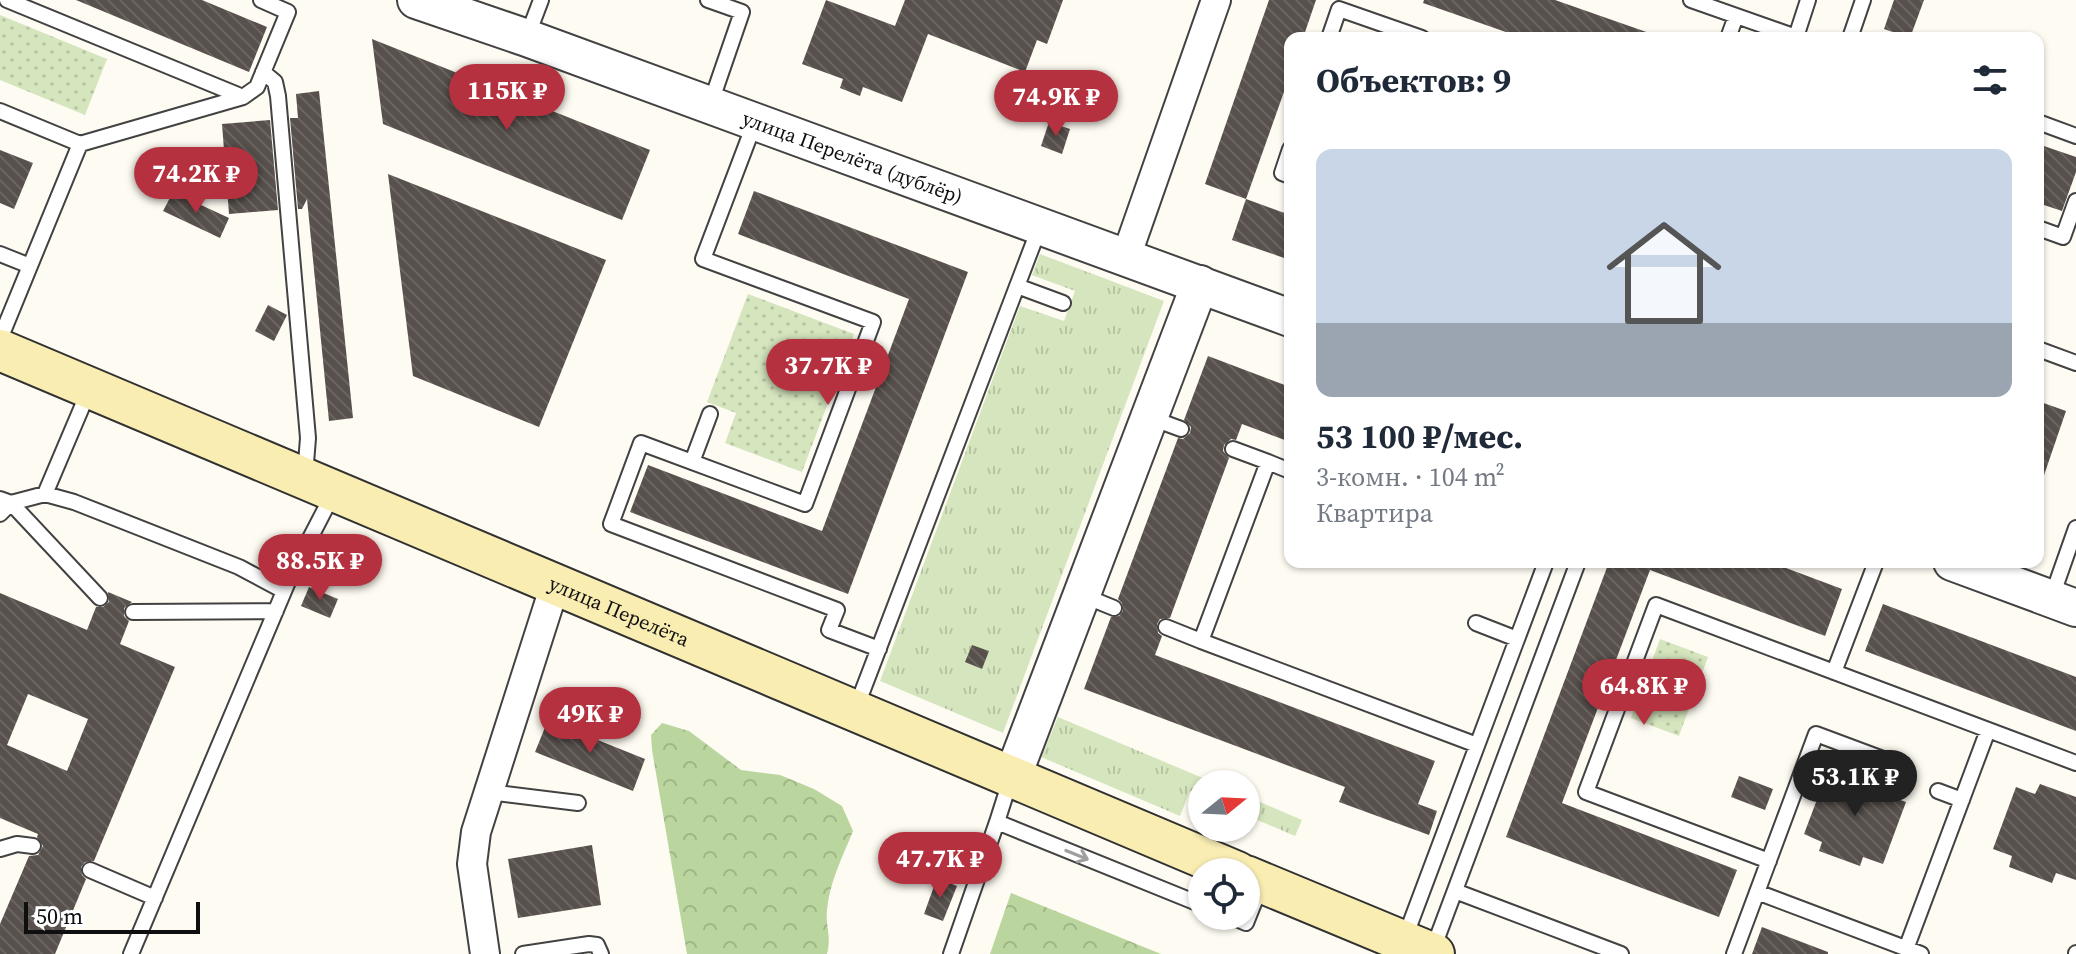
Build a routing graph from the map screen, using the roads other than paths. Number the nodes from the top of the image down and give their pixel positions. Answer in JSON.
{"nodes":[{"id":1,"x":7,"y":0,"type":"edge"},
{"id":2,"x":261,"y":0,"type":"edge"},
{"id":3,"x":416,"y":0,"type":"edge"},
{"id":4,"x":541,"y":0,"type":"edge"},
{"id":5,"x":708,"y":0,"type":"edge"},
{"id":6,"x":1216,"y":0,"type":"edge"},
{"id":7,"x":1691,"y":0,"type":"edge"},
{"id":8,"x":1808,"y":0,"type":"edge"},
{"id":9,"x":1863,"y":0,"type":"edge"},
{"id":10,"x":1736,"y":16,"type":"junction"},
{"id":11,"x":1331,"y":32,"type":"edge"},
{"id":12,"x":1405,"y":32,"type":"edge"},
{"id":13,"x":1730,"y":32,"type":"edge"},
{"id":14,"x":1781,"y":32,"type":"edge"},
{"id":15,"x":1800,"y":32,"type":"edge"},
{"id":16,"x":1852,"y":32,"type":"edge"},
{"id":17,"x":527,"y":38,"type":"junction"},
{"id":18,"x":263,"y":72,"type":"junction"},
{"id":19,"x":243,"y":97,"type":"junction"},
{"id":20,"x":710,"y":105,"type":"junction"},
{"id":21,"x":0,"y":111,"type":"edge"},
{"id":22,"x":755,"y":122,"type":"junction"},
{"id":23,"x":2044,"y":124,"type":"edge"},
{"id":24,"x":2076,"y":136,"type":"edge"},
{"id":25,"x":80,"y":144,"type":"junction"},
{"id":26,"x":2076,"y":201,"type":"edge"},
{"id":27,"x":1040,"y":226,"type":"junction"},
{"id":28,"x":2044,"y":230,"type":"edge"},
{"id":29,"x":0,"y":254,"type":"edge"},
{"id":30,"x":1126,"y":257,"type":"junction"},
{"id":31,"x":30,"y":266,"type":"junction"},
{"id":32,"x":1200,"y":284,"type":"junction"},
{"id":33,"x":1017,"y":286,"type":"junction"},
{"id":34,"x":1063,"y":303,"type":"dead end"},
{"id":35,"x":1284,"y":316,"type":"edge"},
{"id":36,"x":0,"y":339,"type":"edge"},
{"id":37,"x":0,"y":350,"type":"edge"},
{"id":38,"x":2044,"y":351,"type":"edge"},
{"id":39,"x":2076,"y":363,"type":"edge"},
{"id":40,"x":90,"y":388,"type":"junction"},
{"id":41,"x":710,"y":414,"type":"dead end"},
{"id":42,"x":1233,"y":449,"type":"dead end"},
{"id":43,"x":692,"y":462,"type":"junction"},
{"id":44,"x":1268,"y":462,"type":"junction"},
{"id":45,"x":1284,"y":469,"type":"edge"},
{"id":46,"x":319,"y":485,"type":"junction"},
{"id":47,"x":45,"y":494,"type":"junction"},
{"id":48,"x":4,"y":505,"type":"edge"},
{"id":49,"x":2076,"y":528,"type":"edge"},
{"id":50,"x":1539,"y":568,"type":"edge"},
{"id":51,"x":1576,"y":568,"type":"edge"},
{"id":52,"x":1874,"y":568,"type":"edge"},
{"id":53,"x":1968,"y":568,"type":"edge"},
{"id":54,"x":555,"y":585,"type":"junction"},
{"id":55,"x":284,"y":591,"type":"junction"},
{"id":56,"x":100,"y":598,"type":"dead end"},
{"id":57,"x":2064,"y":603,"type":"edge"},
{"id":58,"x":276,"y":611,"type":"junction"},
{"id":59,"x":133,"y":612,"type":"dead end"},
{"id":60,"x":1476,"y":623,"type":"dead end"},
{"id":61,"x":1166,"y":627,"type":"dead end"},
{"id":62,"x":1517,"y":639,"type":"junction"},
{"id":63,"x":1201,"y":641,"type":"junction"},
{"id":64,"x":879,"y":649,"type":"junction"},
{"id":65,"x":1834,"y":672,"type":"junction"},
{"id":66,"x":855,"y":712,"type":"junction"},
{"id":67,"x":1988,"y":730,"type":"junction"},
{"id":68,"x":1477,"y":745,"type":"junction"},
{"id":69,"x":1883,"y":759,"type":"dead end"},
{"id":70,"x":2076,"y":763,"type":"edge"},
{"id":71,"x":1012,"y":778,"type":"junction"},
{"id":72,"x":1938,"y":791,"type":"dead end"},
{"id":73,"x":489,"y":792,"type":"junction"},
{"id":74,"x":1962,"y":800,"type":"junction"},
{"id":75,"x":578,"y":803,"type":"dead end"},
{"id":76,"x":997,"y":822,"type":"junction"},
{"id":77,"x":33,"y":846,"type":"dead end"},
{"id":78,"x":0,"y":849,"type":"edge"},
{"id":79,"x":1203,"y":858,"type":"edge"},
{"id":80,"x":1769,"y":861,"type":"junction"},
{"id":81,"x":90,"y":870,"type":"dead end"},
{"id":82,"x":1260,"y":882,"type":"edge"},
{"id":83,"x":1455,"y":891,"type":"junction"},
{"id":84,"x":1757,"y":892,"type":"junction"},
{"id":85,"x":155,"y":898,"type":"junction"},
{"id":86,"x":1188,"y":899,"type":"edge"},
{"id":87,"x":1423,"y":949,"type":"edge"},
{"id":88,"x":1913,"y":951,"type":"edge"},
{"id":89,"x":131,"y":954,"type":"edge"},
{"id":90,"x":485,"y":954,"type":"edge"},
{"id":91,"x":523,"y":954,"type":"edge"},
{"id":92,"x":601,"y":954,"type":"edge"},
{"id":93,"x":951,"y":954,"type":"edge"},
{"id":94,"x":1621,"y":954,"type":"edge"},
{"id":95,"x":1734,"y":954,"type":"edge"}],
"edges":[{"from":1,"to":19,"type":"lane"},
{"from":2,"to":18,"type":"lane"},
{"from":3,"to":17,"type":"street","name":"улица Перелёта (дублёр)"},
{"from":4,"to":17,"type":"lane"},
{"from":5,"to":20,"type":"lane"},
{"from":6,"to":30,"type":"street"},
{"from":7,"to":10,"type":"lane"},
{"from":8,"to":15,"type":"lane"},
{"from":9,"to":16,"type":"lane"},
{"from":10,"to":13,"type":"lane"},
{"from":10,"to":14,"type":"lane"},
{"from":11,"to":12,"type":"lane"},
{"from":17,"to":20,"type":"street","name":"улица Перелёта (дублёр)"},
{"from":18,"to":19,"type":"lane"},
{"from":18,"to":46,"type":"lane"},
{"from":19,"to":25,"type":"lane"},
{"from":20,"to":22,"type":"street","name":"улица Перелёта (дублёр)"},
{"from":21,"to":25,"type":"lane"},
{"from":22,"to":27,"type":"street","name":"улица Перелёта (дублёр)"},
{"from":22,"to":43,"type":"lane"},
{"from":23,"to":24,"type":"lane"},
{"from":25,"to":31,"type":"lane"},
{"from":26,"to":28,"type":"lane"},
{"from":27,"to":30,"type":"street","name":"улица Перелёта (дублёр)"},
{"from":27,"to":33,"type":"lane"},
{"from":29,"to":31,"type":"lane"},
{"from":30,"to":32,"type":"street","name":"улица Перелёта (дублёр)"},
{"from":31,"to":36,"type":"lane"},
{"from":32,"to":35,"type":"street","name":"улица Перелёта (дублёр)"},
{"from":32,"to":71,"type":"street"},
{"from":33,"to":34,"type":"lane"},
{"from":33,"to":64,"type":"lane"},
{"from":37,"to":40,"type":"main road","name":"улица Перелёта"},
{"from":38,"to":39,"type":"lane"},
{"from":40,"to":46,"type":"main road","name":"улица Перелёта"},
{"from":40,"to":47,"type":"lane"},
{"from":41,"to":43,"type":"lane"},
{"from":42,"to":44,"type":"lane"},
{"from":43,"to":64,"type":"lane"},
{"from":44,"to":45,"type":"lane"},
{"from":44,"to":63,"type":"lane"},
{"from":46,"to":54,"type":"main road","name":"улица Перелёта"},
{"from":46,"to":55,"type":"lane"},
{"from":47,"to":48,"type":"lane"},
{"from":47,"to":55,"type":"lane"},
{"from":48,"to":56,"type":"lane"},
{"from":49,"to":57,"type":"lane"},
{"from":50,"to":62,"type":"lane"},
{"from":51,"to":83,"type":"lane"},
{"from":52,"to":65,"type":"lane"},
{"from":53,"to":57,"type":"street"},
{"from":54,"to":66,"type":"main road","name":"улица Перелёта"},
{"from":54,"to":73,"type":"street"},
{"from":55,"to":58,"type":"lane"},
{"from":58,"to":59,"type":"lane"},
{"from":58,"to":85,"type":"lane"},
{"from":60,"to":62,"type":"lane"},
{"from":61,"to":63,"type":"lane"},
{"from":62,"to":68,"type":"lane"},
{"from":63,"to":68,"type":"lane"},
{"from":64,"to":66,"type":"lane"},
{"from":65,"to":67,"type":"lane"},
{"from":65,"to":80,"type":"lane"},
{"from":66,"to":71,"type":"main road","name":"улица Перелёта"},
{"from":67,"to":70,"type":"lane"},
{"from":67,"to":74,"type":"lane"},
{"from":68,"to":87,"type":"lane"},
{"from":69,"to":80,"type":"lane"},
{"from":71,"to":76,"type":"lane"},
{"from":71,"to":79,"type":"main road","name":"улица Перелёта"},
{"from":72,"to":74,"type":"lane"},
{"from":73,"to":75,"type":"lane"},
{"from":73,"to":90,"type":"street"},
{"from":74,"to":88,"type":"lane"},
{"from":76,"to":86,"type":"lane","one_way":true},
{"from":76,"to":93,"type":"lane"},
{"from":77,"to":78,"type":"lane"},
{"from":80,"to":84,"type":"lane"},
{"from":81,"to":85,"type":"lane"},
{"from":82,"to":87,"type":"main road","name":"улица Перелёта"},
{"from":83,"to":87,"type":"lane"},
{"from":83,"to":94,"type":"lane"},
{"from":84,"to":88,"type":"lane"},
{"from":84,"to":95,"type":"lane"},
{"from":85,"to":89,"type":"lane"},
{"from":91,"to":92,"type":"lane"}]}
